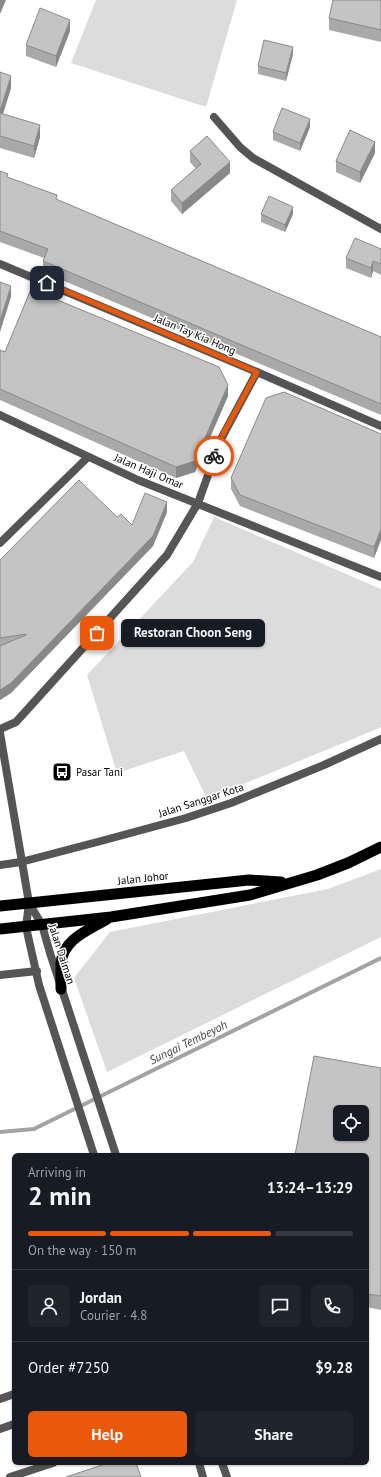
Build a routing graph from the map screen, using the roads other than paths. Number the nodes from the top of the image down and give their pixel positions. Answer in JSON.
{"nodes":[{"id":1,"x":214,"y":117,"type":"dead end"},
{"id":2,"x":381,"y":229,"type":"edge"},
{"id":3,"x":0,"y":264,"type":"edge"},
{"id":4,"x":257,"y":372,"type":"junction"},
{"id":5,"x":0,"y":415,"type":"edge"},
{"id":6,"x":381,"y":426,"type":"edge"},
{"id":7,"x":88,"y":457,"type":"junction"},
{"id":8,"x":198,"y":503,"type":"junction"},
{"id":9,"x":0,"y":543,"type":"edge"},
{"id":10,"x":381,"y":577,"type":"edge"},
{"id":11,"x":0,"y":729,"type":"edge"},
{"id":12,"x":0,"y":733,"type":"edge"},
{"id":13,"x":381,"y":739,"type":"edge"},
{"id":14,"x":381,"y":847,"type":"edge"},
{"id":15,"x":21,"y":862,"type":"junction"},
{"id":16,"x":0,"y":865,"type":"edge"},
{"id":17,"x":288,"y":883,"type":"junction"},
{"id":18,"x":29,"y":903,"type":"junction"},
{"id":19,"x":0,"y":906,"type":"edge"},
{"id":20,"x":111,"y":917,"type":"junction"},
{"id":21,"x":42,"y":925,"type":"junction"},
{"id":22,"x":26,"y":927,"type":"junction"},
{"id":23,"x":0,"y":929,"type":"edge"},
{"id":24,"x":36,"y":971,"type":"junction"},
{"id":25,"x":0,"y":975,"type":"edge"},
{"id":26,"x":61,"y":989,"type":"junction"},
{"id":27,"x":93,"y":1153,"type":"edge"},
{"id":28,"x":115,"y":1153,"type":"edge"},
{"id":29,"x":12,"y":1395,"type":"edge"},
{"id":30,"x":0,"y":1399,"type":"edge"},
{"id":31,"x":12,"y":1425,"type":"edge"},
{"id":32,"x":0,"y":1429,"type":"edge"},
{"id":33,"x":47,"y":1465,"type":"edge"},
{"id":34,"x":199,"y":1465,"type":"edge"},
{"id":35,"x":223,"y":1465,"type":"edge"},
{"id":36,"x":10,"y":1477,"type":"edge"},
{"id":37,"x":203,"y":1477,"type":"edge"},
{"id":38,"x":227,"y":1477,"type":"edge"}],
"edges":[{"from":1,"to":2,"type":"street"},
{"from":3,"to":4,"type":"street","name":"Jalan Tay Kia Hong"},
{"from":4,"to":6,"type":"street","name":"Jalan Tay Kia Hong"},
{"from":4,"to":8,"type":"street"},
{"from":5,"to":7,"type":"street","name":"Jalan Haji Omar"},
{"from":7,"to":8,"type":"street","name":"Jalan Haji Omar"},
{"from":7,"to":9,"type":"street"},
{"from":8,"to":10,"type":"street","name":"Jalan Haji Omar"},
{"from":8,"to":11,"type":"street"},
{"from":12,"to":15,"type":"street"},
{"from":13,"to":15,"type":"street","name":"Jalan Sanggar Kota"},
{"from":14,"to":17,"type":"highway","name":"Jalan Johor"},
{"from":15,"to":16,"type":"street","name":"Jalan Sanggar Kota"},
{"from":15,"to":18,"type":"street"},
{"from":17,"to":18,"type":"highway","name":"Jalan Johor"},
{"from":17,"to":20,"type":"highway","name":"Jalan Johor"},
{"from":18,"to":19,"type":"highway","name":"Jalan Johor"},
{"from":18,"to":21,"type":"street","name":"Jalan Daiman"},
{"from":18,"to":22,"type":"street"},
{"from":20,"to":21,"type":"highway","name":"Jalan Johor"},
{"from":20,"to":26,"type":"highway"},
{"from":21,"to":22,"type":"highway","name":"Jalan Johor"},
{"from":21,"to":26,"type":"street","name":"Jalan Daiman"},
{"from":22,"to":23,"type":"highway"},
{"from":22,"to":24,"type":"street"},
{"from":24,"to":25,"type":"street"},
{"from":24,"to":27,"type":"street"},
{"from":26,"to":28,"type":"street","name":"Jalan Daiman"},
{"from":29,"to":30,"type":"street"},
{"from":31,"to":32,"type":"street"},
{"from":33,"to":36,"type":"street"},
{"from":34,"to":37,"type":"street"},
{"from":35,"to":38,"type":"street"}]}
